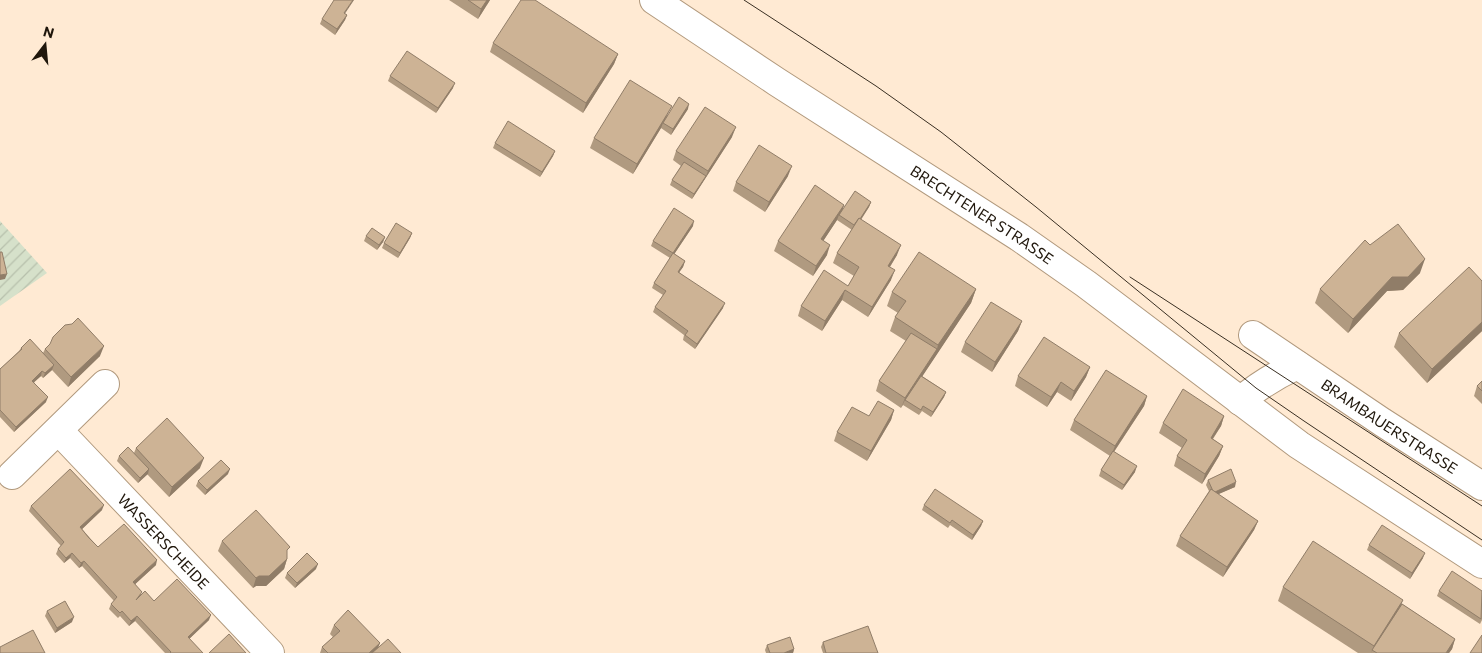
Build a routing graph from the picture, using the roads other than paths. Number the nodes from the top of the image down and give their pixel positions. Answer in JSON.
{"nodes":[{"id":1,"x":654,"y":0,"type":"edge"},
{"id":2,"x":1253,"y":335,"type":"dead end"},
{"id":3,"x":1297,"y":365,"type":"junction"},
{"id":4,"x":105,"y":384,"type":"dead end"},
{"id":5,"x":1240,"y":401,"type":"junction"},
{"id":6,"x":59,"y":430,"type":"junction"},
{"id":7,"x":12,"y":475,"type":"dead end"},
{"id":8,"x":1482,"y":486,"type":"edge"},
{"id":9,"x":1482,"y":564,"type":"edge"},
{"id":10,"x":270,"y":653,"type":"edge"}],
"edges":[{"from":1,"to":5,"type":"main road","name":"BRECHTENER STRASSE"},
{"from":2,"to":3,"type":"main road","name":"BRAMBAUERSTRASSE"},
{"from":3,"to":5,"type":"main road"},
{"from":3,"to":8,"type":"main road","name":"BRAMBAUERSTRASSE"},
{"from":4,"to":6,"type":"main road"},
{"from":5,"to":9,"type":"main road","name":"BRECHTENER STRASSE"},
{"from":6,"to":7,"type":"main road"},
{"from":6,"to":10,"type":"main road","name":"WASSERSCHEIDE"}]}
